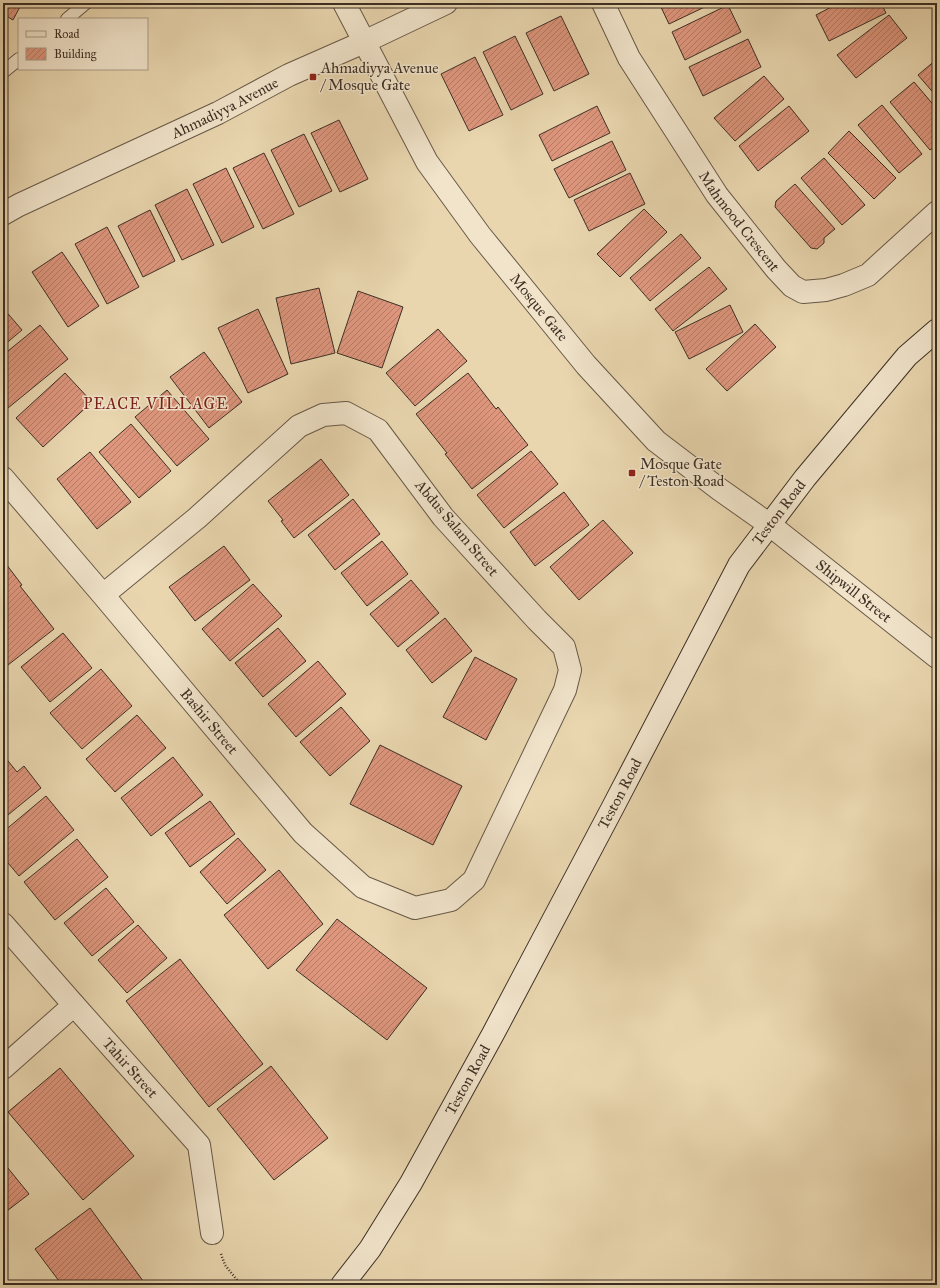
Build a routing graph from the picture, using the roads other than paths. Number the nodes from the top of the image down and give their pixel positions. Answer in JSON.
{"nodes":[{"id":1,"x":86,"y":3,"type":"edge"},
{"id":2,"x":344,"y":3,"type":"edge"},
{"id":3,"x":446,"y":3,"type":"edge"},
{"id":4,"x":603,"y":3,"type":"edge"},
{"id":5,"x":68,"y":18,"type":"edge"},
{"id":6,"x":364,"y":42,"type":"junction"},
{"id":7,"x":18,"y":60,"type":"edge"},
{"id":8,"x":3,"y":72,"type":"edge"},
{"id":9,"x":937,"y":212,"type":"edge"},
{"id":10,"x":3,"y":214,"type":"edge"},
{"id":11,"x":937,"y":330,"type":"edge"},
{"id":12,"x":3,"y":478,"type":"edge"},
{"id":13,"x":770,"y":525,"type":"junction"},
{"id":14,"x":103,"y":595,"type":"junction"},
{"id":15,"x":937,"y":657,"type":"edge"},
{"id":16,"x":451,"y":900,"type":"joint"},
{"id":17,"x":3,"y":924,"type":"edge"},
{"id":18,"x":74,"y":1005,"type":"junction"},
{"id":19,"x":3,"y":1068,"type":"edge"},
{"id":20,"x":212,"y":1233,"type":"road end"},
{"id":21,"x":342,"y":1285,"type":"edge"}],
"edges":[{"from":1,"to":5,"type":"lane"},
{"from":2,"to":6,"type":"street","name":"Mosque Gate"},
{"from":3,"to":6,"type":"street","name":"Ahmadiyya Avenue"},
{"from":4,"to":9,"type":"street","name":"Mahmood Crescent"},
{"from":6,"to":10,"type":"street","name":"Ahmadiyya Avenue"},
{"from":6,"to":13,"type":"street","name":"Mosque Gate"},
{"from":7,"to":8,"type":"lane"},
{"from":11,"to":13,"type":"street","name":"Teston Road"},
{"from":12,"to":14,"type":"street","name":"Bashir Street"},
{"from":13,"to":15,"type":"street","name":"Shipwill Street"},
{"from":13,"to":21,"type":"street","name":"Teston Road"},
{"from":14,"to":16,"type":"street","name":"Bashir Street"},
{"from":14,"to":16,"type":"street","name":"Abdus Salam Street"},
{"from":17,"to":18,"type":"street","name":"Tahir Street"},
{"from":18,"to":19,"type":"street"},
{"from":18,"to":20,"type":"street","name":"Tahir Street"}]}
